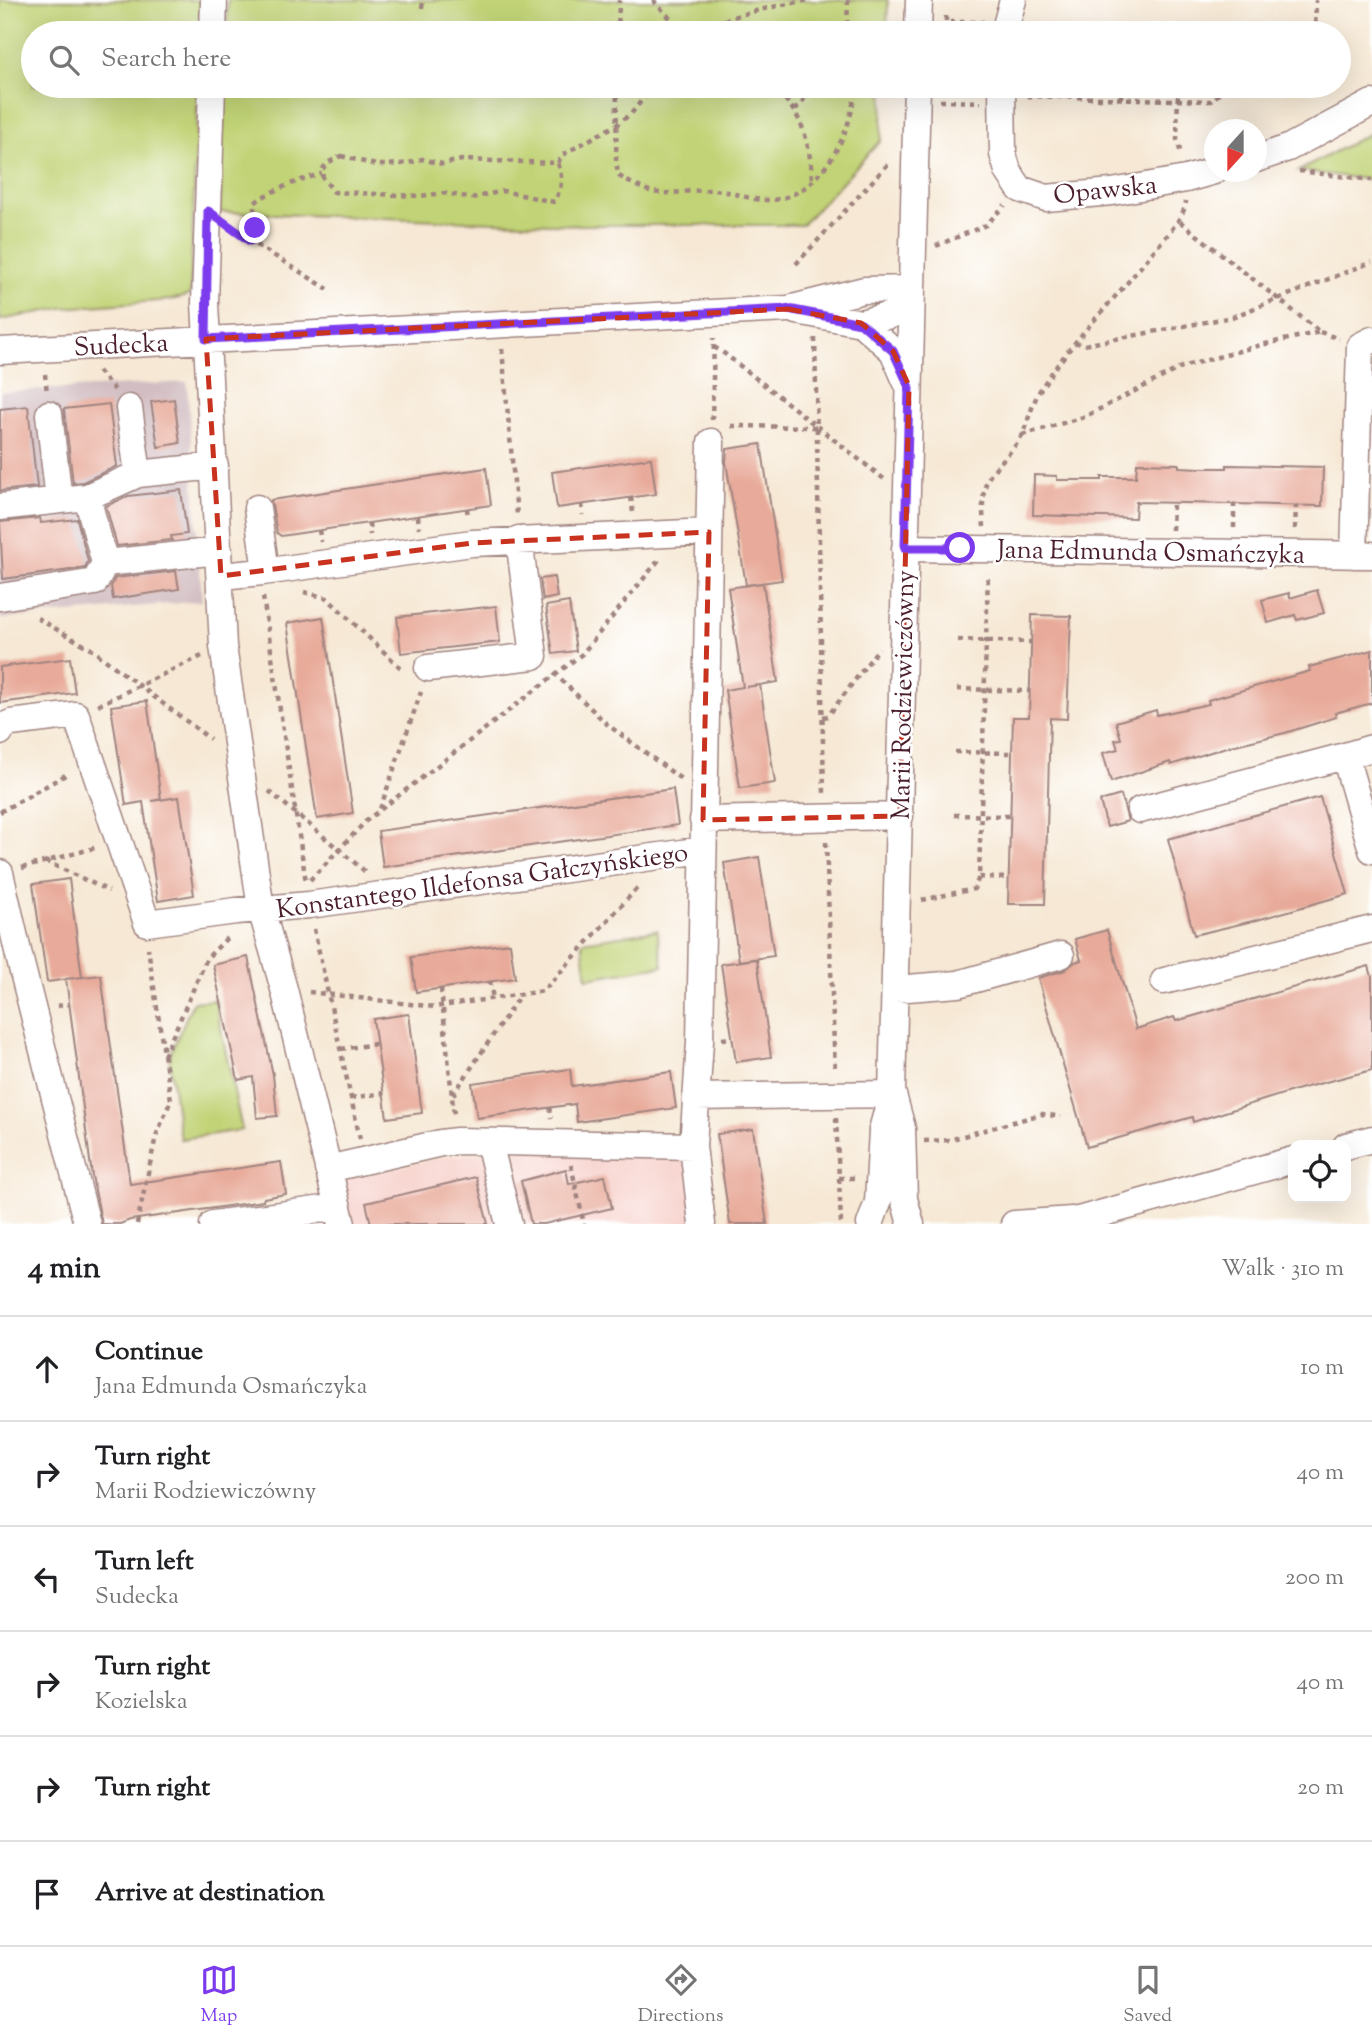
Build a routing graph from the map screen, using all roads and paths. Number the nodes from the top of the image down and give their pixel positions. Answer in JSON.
{"nodes":[{"id":1,"x":214,"y":0,"type":"edge"},
{"id":2,"x":423,"y":0,"type":"edge"},
{"id":3,"x":619,"y":0,"type":"edge"},
{"id":4,"x":653,"y":0,"type":"edge"},
{"id":5,"x":809,"y":0,"type":"edge"},
{"id":6,"x":848,"y":0,"type":"edge"},
{"id":7,"x":919,"y":0,"type":"edge"},
{"id":8,"x":1316,"y":0,"type":"edge"},
{"id":9,"x":422,"y":8,"type":"dead end"},
{"id":10,"x":1008,"y":18,"type":"edge"},
{"id":11,"x":213,"y":21,"type":"edge"},
{"id":12,"x":618,"y":21,"type":"edge"},
{"id":13,"x":673,"y":21,"type":"edge"},
{"id":14,"x":728,"y":21,"type":"edge"},
{"id":15,"x":848,"y":21,"type":"edge"},
{"id":16,"x":918,"y":21,"type":"edge"},
{"id":17,"x":962,"y":21,"type":"edge"},
{"id":18,"x":1315,"y":21,"type":"edge"},
{"id":19,"x":212,"y":98,"type":"edge"},
{"id":20,"x":617,"y":98,"type":"edge"},
{"id":21,"x":644,"y":98,"type":"edge"},
{"id":22,"x":785,"y":98,"type":"edge"},
{"id":23,"x":805,"y":98,"type":"edge"},
{"id":24,"x":853,"y":98,"type":"edge"},
{"id":25,"x":917,"y":98,"type":"edge"},
{"id":26,"x":996,"y":98,"type":"edge"},
{"id":27,"x":1003,"y":98,"type":"edge"},
{"id":28,"x":1091,"y":98,"type":"edge"},
{"id":29,"x":1214,"y":98,"type":"edge"},
{"id":30,"x":1121,"y":99,"type":"joint"},
{"id":31,"x":1178,"y":100,"type":"junction"},
{"id":32,"x":940,"y":101,"type":"dead end"},
{"id":33,"x":1372,"y":103,"type":"edge"},
{"id":34,"x":795,"y":110,"type":"junction"},
{"id":35,"x":617,"y":125,"type":"junction"},
{"id":36,"x":916,"y":134,"type":"junction"},
{"id":37,"x":1288,"y":148,"type":"junction"},
{"id":38,"x":1267,"y":155,"type":"edge"},
{"id":39,"x":558,"y":163,"type":"junction"},
{"id":40,"x":322,"y":174,"type":"junction"},
{"id":41,"x":1204,"y":174,"type":"edge"},
{"id":42,"x":1186,"y":179,"type":"junction"},
{"id":43,"x":1372,"y":180,"type":"edge"},
{"id":44,"x":812,"y":182,"type":"junction"},
{"id":45,"x":1020,"y":190,"type":"junction"},
{"id":46,"x":208,"y":211,"type":"junction"},
{"id":47,"x":1178,"y":220,"type":"junction"},
{"id":48,"x":250,"y":241,"type":"junction"},
{"id":49,"x":936,"y":246,"type":"dead end"},
{"id":50,"x":1372,"y":262,"type":"edge"},
{"id":51,"x":796,"y":264,"type":"dead end"},
{"id":52,"x":328,"y":289,"type":"dead end"},
{"id":53,"x":911,"y":297,"type":"junction"},
{"id":54,"x":1278,"y":299,"type":"junction"},
{"id":55,"x":788,"y":309,"type":"junction"},
{"id":56,"x":714,"y":313,"type":"junction"},
{"id":57,"x":861,"y":323,"type":"junction"},
{"id":58,"x":816,"y":337,"type":"dead end"},
{"id":59,"x":206,"y":339,"type":"junction"},
{"id":60,"x":1372,"y":340,"type":"edge"},
{"id":61,"x":1075,"y":342,"type":"junction"},
{"id":62,"x":713,"y":347,"type":"junction"},
{"id":63,"x":502,"y":348,"type":"dead end"},
{"id":64,"x":0,"y":351,"type":"edge"},
{"id":65,"x":909,"y":386,"type":"junction"},
{"id":66,"x":129,"y":408,"type":"dead end"},
{"id":67,"x":49,"y":414,"type":"dead end"},
{"id":68,"x":817,"y":427,"type":"junction"},
{"id":69,"x":711,"y":434,"type":"junction"},
{"id":70,"x":1022,"y":436,"type":"junction"},
{"id":71,"x":215,"y":466,"type":"junction"},
{"id":72,"x":138,"y":474,"type":"junction"},
{"id":73,"x":890,"y":483,"type":"dead end"},
{"id":74,"x":87,"y":497,"type":"junction"},
{"id":75,"x":59,"y":500,"type":"junction"},
{"id":76,"x":0,"y":507,"type":"edge"},
{"id":77,"x":257,"y":508,"type":"dead end"},
{"id":78,"x":709,"y":532,"type":"junction"},
{"id":79,"x":656,"y":533,"type":"junction"},
{"id":80,"x":519,"y":539,"type":"junction"},
{"id":81,"x":988,"y":547,"type":"junction"},
{"id":82,"x":905,"y":548,"type":"junction"},
{"id":83,"x":1363,"y":555,"type":"edge"},
{"id":84,"x":105,"y":563,"type":"junction"},
{"id":85,"x":220,"y":563,"type":"junction"},
{"id":86,"x":263,"y":572,"type":"junction"},
{"id":87,"x":301,"y":592,"type":"dead end"},
{"id":88,"x":0,"y":597,"type":"edge"},
{"id":89,"x":35,"y":616,"type":"dead end"},
{"id":90,"x":905,"y":634,"type":"junction"},
{"id":91,"x":958,"y":640,"type":"dead end"},
{"id":92,"x":986,"y":641,"type":"junction"},
{"id":93,"x":1031,"y":642,"type":"dead end"},
{"id":94,"x":223,"y":646,"type":"junction"},
{"id":95,"x":534,"y":656,"type":"junction"},
{"id":96,"x":428,"y":668,"type":"junction"},
{"id":97,"x":555,"y":674,"type":"junction"},
{"id":98,"x":140,"y":685,"type":"junction"},
{"id":99,"x":957,"y":689,"type":"dead end"},
{"id":100,"x":985,"y":690,"type":"junction"},
{"id":101,"x":1030,"y":691,"type":"dead end"},
{"id":102,"x":76,"y":715,"type":"junction"},
{"id":103,"x":823,"y":717,"type":"junction"},
{"id":104,"x":0,"y":732,"type":"edge"},
{"id":105,"x":237,"y":748,"type":"junction"},
{"id":106,"x":1372,"y":748,"type":"edge"},
{"id":107,"x":955,"y":752,"type":"dead end"},
{"id":108,"x":983,"y":752,"type":"junction"},
{"id":109,"x":1012,"y":753,"type":"dead end"},
{"id":110,"x":1345,"y":755,"type":"junction"},
{"id":111,"x":91,"y":760,"type":"junction"},
{"id":112,"x":242,"y":785,"type":"junction"},
{"id":113,"x":703,"y":808,"type":"junction"},
{"id":114,"x":380,"y":810,"type":"junction"},
{"id":115,"x":1140,"y":810,"type":"dead end"},
{"id":116,"x":0,"y":812,"type":"edge"},
{"id":117,"x":295,"y":812,"type":"junction"},
{"id":118,"x":954,"y":815,"type":"dead end"},
{"id":119,"x":981,"y":815,"type":"junction"},
{"id":120,"x":900,"y":816,"type":"junction"},
{"id":121,"x":1010,"y":816,"type":"dead end"},
{"id":122,"x":825,"y":818,"type":"junction"},
{"id":123,"x":119,"y":842,"type":"junction"},
{"id":124,"x":702,"y":850,"type":"junction"},
{"id":125,"x":1372,"y":850,"type":"edge"},
{"id":126,"x":338,"y":851,"type":"junction"},
{"id":127,"x":658,"y":857,"type":"junction"},
{"id":128,"x":45,"y":861,"type":"junction"},
{"id":129,"x":6,"y":872,"type":"edge"},
{"id":130,"x":979,"y":877,"type":"junction"},
{"id":131,"x":1008,"y":877,"type":"dead end"},
{"id":132,"x":387,"y":894,"type":"junction"},
{"id":133,"x":922,"y":900,"type":"dead end"},
{"id":134,"x":309,"y":905,"type":"junction"},
{"id":135,"x":261,"y":909,"type":"junction"},
{"id":136,"x":144,"y":915,"type":"junction"},
{"id":137,"x":1372,"y":929,"type":"edge"},
{"id":138,"x":1061,"y":955,"type":"dead end"},
{"id":139,"x":490,"y":981,"type":"dead end"},
{"id":140,"x":1164,"y":981,"type":"dead end"},
{"id":141,"x":284,"y":989,"type":"junction"},
{"id":142,"x":441,"y":989,"type":"dead end"},
{"id":143,"x":895,"y":989,"type":"junction"},
{"id":144,"x":328,"y":994,"type":"junction"},
{"id":145,"x":520,"y":995,"type":"junction"},
{"id":146,"x":493,"y":999,"type":"junction"},
{"id":147,"x":443,"y":1006,"type":"junction"},
{"id":148,"x":376,"y":1044,"type":"dead end"},
{"id":149,"x":341,"y":1049,"type":"junction"},
{"id":150,"x":163,"y":1057,"type":"junction"},
{"id":151,"x":383,"y":1093,"type":"dead end"},
{"id":152,"x":892,"y":1094,"type":"junction"},
{"id":153,"x":835,"y":1095,"type":"junction"},
{"id":154,"x":452,"y":1096,"type":"junction"},
{"id":155,"x":696,"y":1097,"type":"junction"},
{"id":156,"x":351,"y":1098,"type":"junction"},
{"id":157,"x":1061,"y":1117,"type":"dead end"},
{"id":158,"x":1372,"y":1139,"type":"edge"},
{"id":159,"x":457,"y":1141,"type":"junction"},
{"id":160,"x":902,"y":1141,"type":"junction"},
{"id":161,"x":489,"y":1143,"type":"junction"},
{"id":162,"x":567,"y":1144,"type":"junction"},
{"id":163,"x":1351,"y":1145,"type":"edge"},
{"id":164,"x":692,"y":1146,"type":"junction"},
{"id":165,"x":365,"y":1161,"type":"junction"},
{"id":166,"x":1288,"y":1161,"type":"edge"},
{"id":167,"x":328,"y":1170,"type":"junction"},
{"id":168,"x":839,"y":1178,"type":"junction"},
{"id":169,"x":866,"y":1178,"type":"dead end"},
{"id":170,"x":340,"y":1215,"type":"edge"},
{"id":171,"x":1068,"y":1222,"type":"edge"},
{"id":172,"x":87,"y":1224,"type":"edge"},
{"id":173,"x":137,"y":1224,"type":"edge"},
{"id":174,"x":213,"y":1224,"type":"edge"},
{"id":175,"x":509,"y":1224,"type":"edge"},
{"id":176,"x":584,"y":1224,"type":"edge"},
{"id":177,"x":702,"y":1224,"type":"edge"},
{"id":178,"x":841,"y":1224,"type":"edge"},
{"id":179,"x":870,"y":1224,"type":"edge"},
{"id":180,"x":879,"y":1224,"type":"edge"},
{"id":181,"x":901,"y":1224,"type":"edge"},
{"id":182,"x":911,"y":1224,"type":"edge"},
{"id":183,"x":1014,"y":1224,"type":"edge"}],
"edges":[{"from":1,"to":11,"type":"street"},
{"from":2,"to":9,"type":"path"},
{"from":3,"to":12,"type":"path"},
{"from":4,"to":13,"type":"path"},
{"from":5,"to":14,"type":"path"},
{"from":6,"to":15,"type":"path"},
{"from":7,"to":16,"type":"street"},
{"from":8,"to":18,"type":"path"},
{"from":10,"to":17,"type":"path"},
{"from":19,"to":46,"type":"street","name":"Konstantego Ildefonsa Gałczyńskiego"},
{"from":20,"to":35,"type":"path"},
{"from":21,"to":35,"type":"path"},
{"from":22,"to":34,"type":"path"},
{"from":23,"to":34,"type":"path"},
{"from":24,"to":44,"type":"path"},
{"from":25,"to":36,"type":"street","name":"Marii Rodziewiczówny"},
{"from":26,"to":32,"type":"path"},
{"from":27,"to":45,"type":"street","name":"Opawska"},
{"from":28,"to":30,"type":"path"},
{"from":29,"to":31,"type":"path"},
{"from":30,"to":31,"type":"path"},
{"from":31,"to":42,"type":"path"},
{"from":33,"to":37,"type":"street"},
{"from":34,"to":44,"type":"path"},
{"from":35,"to":39,"type":"path"},
{"from":35,"to":44,"type":"path"},
{"from":36,"to":51,"type":"path"},
{"from":36,"to":53,"type":"street","name":"Marii Rodziewiczówny"},
{"from":37,"to":38,"type":"street"},
{"from":37,"to":43,"type":"path"},
{"from":39,"to":40,"type":"path"},
{"from":39,"to":40,"type":"path"},
{"from":40,"to":48,"type":"path"},
{"from":41,"to":42,"type":"street","name":"Opawska"},
{"from":42,"to":45,"type":"street","name":"Opawska"},
{"from":42,"to":47,"type":"path"},
{"from":45,"to":49,"type":"path"},
{"from":46,"to":48,"type":"path"},
{"from":46,"to":59,"type":"street","name":"Konstantego Ildefonsa Gałczyńskiego"},
{"from":47,"to":54,"type":"path"},
{"from":47,"to":61,"type":"path"},
{"from":48,"to":52,"type":"path"},
{"from":50,"to":54,"type":"path"},
{"from":53,"to":55,"type":"street","name":"Sudecka"},
{"from":53,"to":57,"type":"street","name":"Sudecka"},
{"from":53,"to":65,"type":"street","name":"Marii Rodziewiczówny"},
{"from":54,"to":61,"type":"path"},
{"from":54,"to":70,"type":"path"},
{"from":55,"to":56,"type":"street","name":"Sudecka"},
{"from":55,"to":57,"type":"street","name":"Sudecka"},
{"from":56,"to":59,"type":"street","name":"Sudecka"},
{"from":56,"to":62,"type":"path"},
{"from":57,"to":65,"type":"street"},
{"from":58,"to":68,"type":"path"},
{"from":59,"to":64,"type":"street","name":"Sudecka"},
{"from":59,"to":71,"type":"street","name":"Konstantego Ildefonsa Gałczyńskiego"},
{"from":60,"to":83,"type":"street","name":"Jana Edmunda Osmańczyka"},
{"from":61,"to":70,"type":"path"},
{"from":62,"to":68,"type":"path"},
{"from":62,"to":69,"type":"path"},
{"from":63,"to":80,"type":"path"},
{"from":65,"to":82,"type":"street","name":"Marii Rodziewiczówny"},
{"from":66,"to":72,"type":"street"},
{"from":67,"to":75,"type":"street"},
{"from":68,"to":69,"type":"path"},
{"from":68,"to":73,"type":"path"},
{"from":68,"to":103,"type":"path"},
{"from":69,"to":78,"type":"street","name":"Konstantego Ildefonsa Gałczyńskiego"},
{"from":70,"to":81,"type":"path"},
{"from":71,"to":72,"type":"street"},
{"from":71,"to":85,"type":"street","name":"Konstantego Ildefonsa Gałczyńskiego"},
{"from":72,"to":74,"type":"street"},
{"from":74,"to":75,"type":"street"},
{"from":74,"to":84,"type":"street"},
{"from":75,"to":76,"type":"street"},
{"from":77,"to":86,"type":"street"},
{"from":78,"to":79,"type":"street"},
{"from":78,"to":113,"type":"street","name":"Konstantego Ildefonsa Gałczyńskiego"},
{"from":79,"to":80,"type":"street"},
{"from":79,"to":97,"type":"path"},
{"from":80,"to":86,"type":"street"},
{"from":80,"to":95,"type":"street"},
{"from":81,"to":82,"type":"street","name":"Jana Edmunda Osmańczyka"},
{"from":81,"to":83,"type":"street","name":"Jana Edmunda Osmańczyka"},
{"from":81,"to":92,"type":"path"},
{"from":82,"to":90,"type":"street","name":"Marii Rodziewiczówny"},
{"from":84,"to":85,"type":"street"},
{"from":84,"to":88,"type":"street"},
{"from":85,"to":86,"type":"street"},
{"from":85,"to":94,"type":"street","name":"Konstantego Ildefonsa Gałczyńskiego"},
{"from":86,"to":117,"type":"path"},
{"from":87,"to":96,"type":"path"},
{"from":89,"to":98,"type":"path"},
{"from":90,"to":103,"type":"path"},
{"from":90,"to":120,"type":"street","name":"Marii Rodziewiczówny"},
{"from":91,"to":92,"type":"path"},
{"from":92,"to":93,"type":"path"},
{"from":92,"to":100,"type":"path"},
{"from":94,"to":98,"type":"path"},
{"from":94,"to":105,"type":"street","name":"Konstantego Ildefonsa Gałczyńskiego"},
{"from":95,"to":96,"type":"street"},
{"from":95,"to":97,"type":"path"},
{"from":96,"to":114,"type":"path"},
{"from":97,"to":113,"type":"path"},
{"from":97,"to":114,"type":"path"},
{"from":98,"to":102,"type":"path"},
{"from":98,"to":105,"type":"path"},
{"from":99,"to":100,"type":"path"},
{"from":100,"to":101,"type":"path"},
{"from":100,"to":108,"type":"path"},
{"from":102,"to":104,"type":"street"},
{"from":102,"to":111,"type":"street"},
{"from":103,"to":122,"type":"path"},
{"from":105,"to":112,"type":"street","name":"Konstantego Ildefonsa Gałczyńskiego"},
{"from":106,"to":110,"type":"street"},
{"from":107,"to":108,"type":"path"},
{"from":108,"to":109,"type":"path"},
{"from":108,"to":119,"type":"path"},
{"from":110,"to":115,"type":"street"},
{"from":110,"to":125,"type":"street"},
{"from":111,"to":116,"type":"path"},
{"from":111,"to":123,"type":"street"},
{"from":112,"to":117,"type":"path"},
{"from":112,"to":135,"type":"street","name":"Konstantego Ildefonsa Gałczyńskiego"},
{"from":113,"to":122,"type":"street"},
{"from":113,"to":124,"type":"street","name":"Konstantego Ildefonsa Gałczyńskiego"},
{"from":114,"to":126,"type":"path"},
{"from":117,"to":126,"type":"path"},
{"from":117,"to":126,"type":"path"},
{"from":118,"to":119,"type":"path"},
{"from":119,"to":121,"type":"path"},
{"from":119,"to":130,"type":"path"},
{"from":120,"to":122,"type":"street"},
{"from":120,"to":143,"type":"street","name":"Marii Rodziewiczówny"},
{"from":122,"to":153,"type":"path"},
{"from":123,"to":128,"type":"path"},
{"from":123,"to":136,"type":"street"},
{"from":124,"to":127,"type":"street","name":"Konstantego Ildefonsa Gałczyńskiego"},
{"from":124,"to":155,"type":"street","name":"Konstantego Ildefonsa Gałczyńskiego"},
{"from":126,"to":132,"type":"path"},
{"from":127,"to":132,"type":"street","name":"Konstantego Ildefonsa Gałczyńskiego"},
{"from":127,"to":145,"type":"path"},
{"from":128,"to":129,"type":"path"},
{"from":128,"to":136,"type":"path"},
{"from":129,"to":172,"type":"street"},
{"from":130,"to":131,"type":"path"},
{"from":130,"to":133,"type":"path"},
{"from":132,"to":134,"type":"street","name":"Konstantego Ildefonsa Gałczyńskiego"},
{"from":134,"to":135,"type":"street","name":"Konstantego Ildefonsa Gałczyńskiego"},
{"from":134,"to":144,"type":"path"},
{"from":135,"to":136,"type":"street"},
{"from":135,"to":141,"type":"street","name":"Konstantego Ildefonsa Gałczyńskiego"},
{"from":135,"to":150,"type":"path"},
{"from":136,"to":150,"type":"path"},
{"from":137,"to":140,"type":"street"},
{"from":138,"to":143,"type":"street"},
{"from":139,"to":146,"type":"path"},
{"from":141,"to":144,"type":"path"},
{"from":141,"to":167,"type":"street","name":"Konstantego Ildefonsa Gałczyńskiego"},
{"from":142,"to":147,"type":"path"},
{"from":143,"to":152,"type":"street","name":"Marii Rodziewiczówny"},
{"from":144,"to":147,"type":"path"},
{"from":144,"to":149,"type":"path"},
{"from":145,"to":146,"type":"path"},
{"from":145,"to":154,"type":"path"},
{"from":146,"to":147,"type":"path"},
{"from":147,"to":154,"type":"path"},
{"from":148,"to":149,"type":"path"},
{"from":149,"to":156,"type":"path"},
{"from":150,"to":173,"type":"path"},
{"from":151,"to":156,"type":"path"},
{"from":152,"to":153,"type":"street"},
{"from":152,"to":160,"type":"street","name":"Marii Rodziewiczówny"},
{"from":152,"to":179,"type":"street","name":"Marii Rodziewiczówny"},
{"from":153,"to":155,"type":"street"},
{"from":153,"to":168,"type":"path"},
{"from":154,"to":159,"type":"path"},
{"from":155,"to":164,"type":"street","name":"Konstantego Ildefonsa Gałczyńskiego"},
{"from":156,"to":165,"type":"path"},
{"from":157,"to":160,"type":"path"},
{"from":158,"to":163,"type":"street"},
{"from":159,"to":161,"type":"street"},
{"from":159,"to":165,"type":"street"},
{"from":160,"to":182,"type":"street","name":"Marii Rodziewiczówny"},
{"from":161,"to":162,"type":"street"},
{"from":161,"to":175,"type":"street"},
{"from":162,"to":164,"type":"street"},
{"from":162,"to":176,"type":"path"},
{"from":164,"to":177,"type":"street","name":"Konstantego Ildefonsa Gałczyńskiego"},
{"from":165,"to":167,"type":"street"},
{"from":166,"to":171,"type":"street"},
{"from":167,"to":170,"type":"street","name":"Konstantego Ildefonsa Gałczyńskiego"},
{"from":168,"to":169,"type":"path"},
{"from":168,"to":178,"type":"path"},
{"from":170,"to":174,"type":"street","name":"Konstantego Ildefonsa Gałczyńskiego"},
{"from":171,"to":183,"type":"street"},
{"from":180,"to":181,"type":"street"}]}
